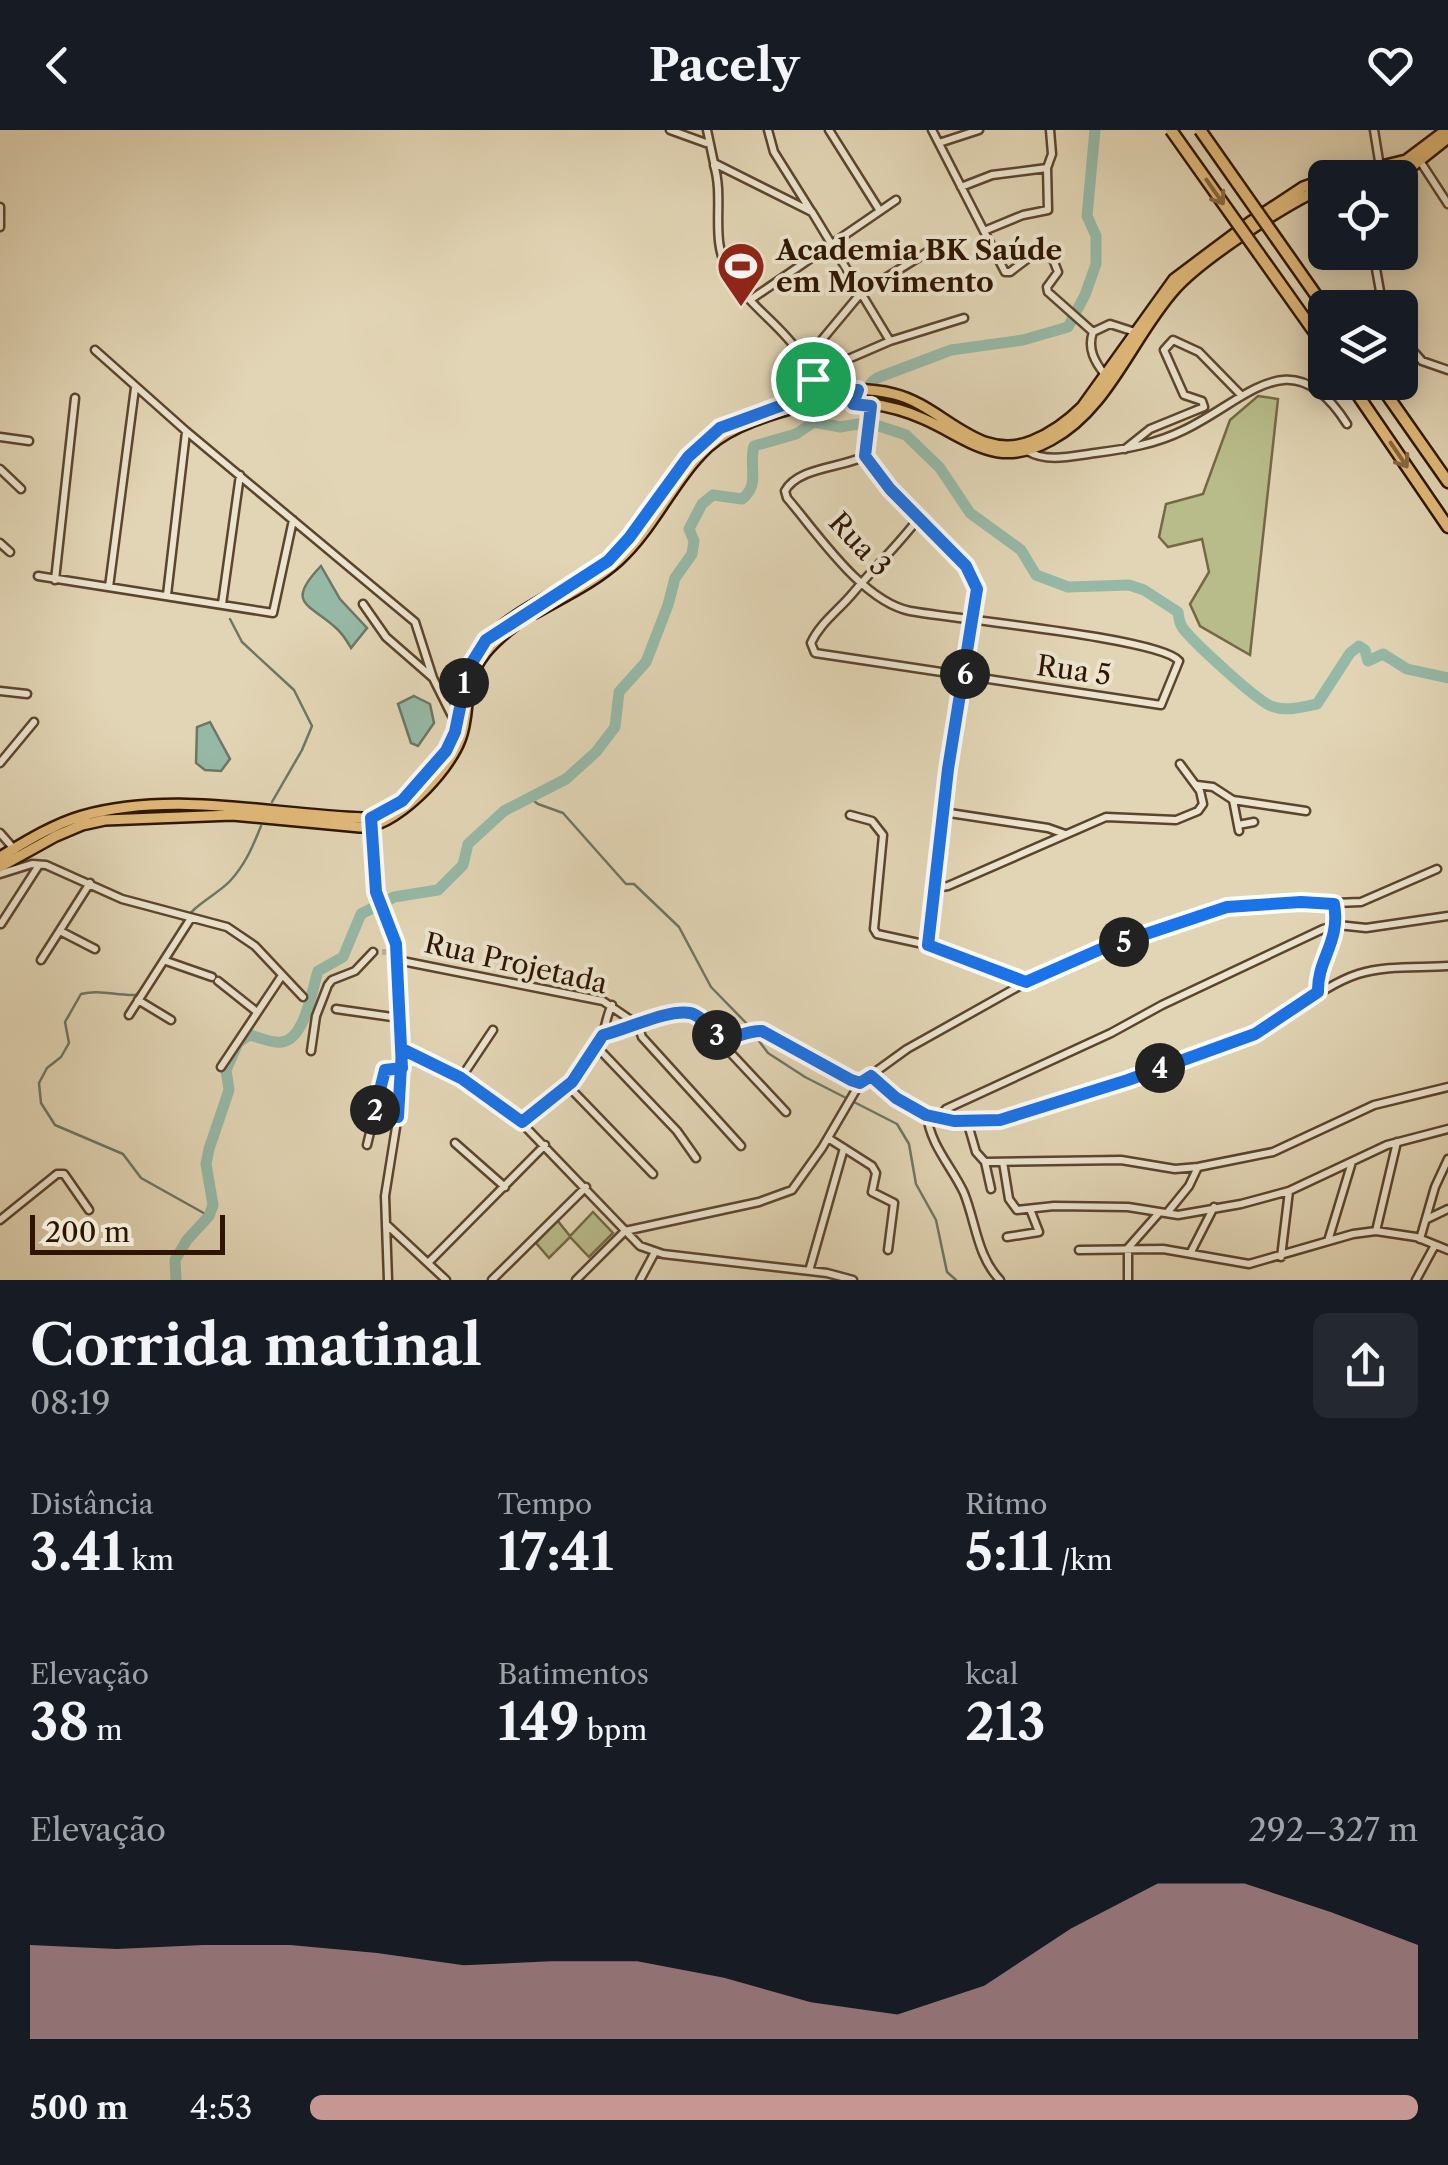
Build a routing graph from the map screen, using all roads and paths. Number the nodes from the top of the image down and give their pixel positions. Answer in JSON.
{"nodes":[{"id":1,"x":670,"y":130,"type":"edge"},
{"id":2,"x":707,"y":130,"type":"edge"},
{"id":3,"x":768,"y":130,"type":"edge"},
{"id":4,"x":829,"y":130,"type":"edge"},
{"id":5,"x":932,"y":130,"type":"edge"},
{"id":6,"x":979,"y":130,"type":"edge"},
{"id":7,"x":1050,"y":130,"type":"edge"},
{"id":8,"x":1171,"y":130,"type":"edge"},
{"id":9,"x":1200,"y":130,"type":"edge"},
{"id":10,"x":1374,"y":130,"type":"edge"},
{"id":11,"x":1446,"y":130,"type":"edge"},
{"id":12,"x":1448,"y":138,"type":"edge"},
{"id":13,"x":939,"y":143,"type":"junction"},
{"id":14,"x":707,"y":144,"type":"junction"},
{"id":15,"x":1379,"y":160,"type":"edge"},
{"id":16,"x":1403,"y":160,"type":"edge"},
{"id":17,"x":1420,"y":161,"type":"joint"},
{"id":18,"x":714,"y":164,"type":"junction"},
{"id":19,"x":1047,"y":168,"type":"junction"},
{"id":20,"x":1308,"y":185,"type":"edge"},
{"id":21,"x":961,"y":187,"type":"junction"},
{"id":22,"x":1308,"y":195,"type":"edge"},
{"id":23,"x":896,"y":200,"type":"dead end"},
{"id":24,"x":1448,"y":204,"type":"edge"},
{"id":25,"x":0,"y":207,"type":"edge"},
{"id":26,"x":880,"y":211,"type":"junction"},
{"id":27,"x":812,"y":212,"type":"junction"},
{"id":28,"x":0,"y":227,"type":"edge"},
{"id":29,"x":984,"y":231,"type":"junction"},
{"id":30,"x":830,"y":243,"type":"junction"},
{"id":31,"x":930,"y":251,"type":"dead end"},
{"id":32,"x":1312,"y":290,"type":"edge"},
{"id":33,"x":861,"y":293,"type":"junction"},
{"id":34,"x":750,"y":300,"type":"junction"},
{"id":35,"x":964,"y":318,"type":"dead end"},
{"id":36,"x":1308,"y":324,"type":"edge"},
{"id":37,"x":1093,"y":332,"type":"junction"},
{"id":38,"x":1135,"y":332,"type":"junction"},
{"id":39,"x":890,"y":341,"type":"junction"},
{"id":40,"x":95,"y":350,"type":"dead end"},
{"id":41,"x":1418,"y":357,"type":"edge"},
{"id":42,"x":806,"y":359,"type":"junction"},
{"id":43,"x":1448,"y":370,"type":"edge"},
{"id":44,"x":1105,"y":375,"type":"junction"},
{"id":45,"x":812,"y":377,"type":"junction"},
{"id":46,"x":135,"y":386,"type":"junction"},
{"id":47,"x":858,"y":390,"type":"junction"},
{"id":48,"x":1241,"y":395,"type":"junction"},
{"id":49,"x":818,"y":396,"type":"junction"},
{"id":50,"x":902,"y":397,"type":"junction"},
{"id":51,"x":75,"y":398,"type":"dead end"},
{"id":52,"x":1361,"y":400,"type":"edge"},
{"id":53,"x":1391,"y":400,"type":"edge"},
{"id":54,"x":853,"y":404,"type":"junction"},
{"id":55,"x":871,"y":406,"type":"junction"},
{"id":56,"x":898,"y":411,"type":"junction"},
{"id":57,"x":1347,"y":424,"type":"dead end"},
{"id":58,"x":186,"y":431,"type":"junction"},
{"id":59,"x":0,"y":437,"type":"edge"},
{"id":60,"x":29,"y":442,"type":"dead end"},
{"id":61,"x":1124,"y":450,"type":"junction"},
{"id":62,"x":1026,"y":451,"type":"junction"},
{"id":63,"x":865,"y":456,"type":"junction"},
{"id":64,"x":0,"y":469,"type":"edge"},
{"id":65,"x":240,"y":474,"type":"junction"},
{"id":66,"x":1448,"y":482,"type":"edge"},
{"id":67,"x":21,"y":489,"type":"dead end"},
{"id":68,"x":294,"y":519,"type":"junction"},
{"id":69,"x":918,"y":519,"type":"junction"},
{"id":70,"x":1448,"y":527,"type":"edge"},
{"id":71,"x":0,"y":543,"type":"edge"},
{"id":72,"x":10,"y":552,"type":"dead end"},
{"id":73,"x":38,"y":576,"type":"dead end"},
{"id":74,"x":55,"y":580,"type":"junction"},
{"id":75,"x":862,"y":582,"type":"junction"},
{"id":76,"x":109,"y":587,"type":"junction"},
{"id":77,"x":168,"y":595,"type":"junction"},
{"id":78,"x":222,"y":604,"type":"junction"},
{"id":79,"x":363,"y":604,"type":"dead end"},
{"id":80,"x":972,"y":621,"type":"junction"},
{"id":81,"x":433,"y":678,"type":"junction"},
{"id":82,"x":964,"y":678,"type":"junction"},
{"id":83,"x":0,"y":691,"type":"edge"},
{"id":84,"x":28,"y":694,"type":"dead end"},
{"id":85,"x":1161,"y":705,"type":"joint"},
{"id":86,"x":34,"y":722,"type":"dead end"},
{"id":87,"x":456,"y":724,"type":"junction"},
{"id":88,"x":0,"y":762,"type":"edge"},
{"id":89,"x":1180,"y":764,"type":"dead end"},
{"id":90,"x":1196,"y":784,"type":"junction"},
{"id":91,"x":1233,"y":800,"type":"junction"},
{"id":92,"x":1306,"y":811,"type":"dead end"},
{"id":93,"x":943,"y":812,"type":"junction"},
{"id":94,"x":850,"y":816,"type":"dead end"},
{"id":95,"x":1254,"y":822,"type":"dead end"},
{"id":96,"x":371,"y":823,"type":"junction"},
{"id":97,"x":0,"y":833,"type":"edge"},
{"id":98,"x":1066,"y":834,"type":"junction"},
{"id":99,"x":16,"y":852,"type":"junction"},
{"id":100,"x":0,"y":857,"type":"edge"},
{"id":101,"x":40,"y":864,"type":"junction"},
{"id":102,"x":1437,"y":868,"type":"dead end"},
{"id":103,"x":0,"y":871,"type":"edge"},
{"id":104,"x":90,"y":883,"type":"junction"},
{"id":105,"x":934,"y":888,"type":"junction"},
{"id":106,"x":1334,"y":904,"type":"junction"},
{"id":107,"x":1448,"y":916,"type":"edge"},
{"id":108,"x":191,"y":918,"type":"junction"},
{"id":109,"x":0,"y":924,"type":"edge"},
{"id":110,"x":1338,"y":925,"type":"junction"},
{"id":111,"x":60,"y":931,"type":"junction"},
{"id":112,"x":928,"y":945,"type":"junction"},
{"id":113,"x":96,"y":949,"type":"dead end"},
{"id":114,"x":372,"y":952,"type":"tunnel mouth"},
{"id":115,"x":394,"y":954,"type":"junction"},
{"id":116,"x":42,"y":960,"type":"dead end"},
{"id":117,"x":165,"y":961,"type":"junction"},
{"id":118,"x":1448,"y":966,"type":"edge"},
{"id":119,"x":281,"y":977,"type":"junction"},
{"id":120,"x":1026,"y":982,"type":"junction"},
{"id":121,"x":1318,"y":992,"type":"junction"},
{"id":122,"x":304,"y":997,"type":"dead end"},
{"id":123,"x":138,"y":999,"type":"junction"},
{"id":124,"x":612,"y":1006,"type":"junction"},
{"id":125,"x":336,"y":1008,"type":"dead end"},
{"id":126,"x":257,"y":1012,"type":"junction"},
{"id":127,"x":129,"y":1015,"type":"dead end"},
{"id":128,"x":399,"y":1018,"type":"junction"},
{"id":129,"x":171,"y":1020,"type":"dead end"},
{"id":130,"x":636,"y":1025,"type":"junction"},
{"id":131,"x":493,"y":1030,"type":"dead end"},
{"id":132,"x":603,"y":1035,"type":"junction"},
{"id":133,"x":721,"y":1039,"type":"junction"},
{"id":134,"x":737,"y":1039,"type":"junction"},
{"id":135,"x":597,"y":1047,"type":"junction"},
{"id":136,"x":402,"y":1049,"type":"junction"},
{"id":137,"x":311,"y":1051,"type":"dead end"},
{"id":138,"x":733,"y":1052,"type":"junction"},
{"id":139,"x":221,"y":1067,"type":"dead end"},
{"id":140,"x":402,"y":1068,"type":"junction"},
{"id":141,"x":871,"y":1076,"type":"junction"},
{"id":142,"x":461,"y":1078,"type":"junction"},
{"id":143,"x":860,"y":1083,"type":"junction"},
{"id":144,"x":568,"y":1086,"type":"junction"},
{"id":145,"x":1448,"y":1087,"type":"edge"},
{"id":146,"x":786,"y":1112,"type":"dead end"},
{"id":147,"x":374,"y":1114,"type":"junction"},
{"id":148,"x":926,"y":1115,"type":"junction"},
{"id":149,"x":398,"y":1117,"type":"junction"},
{"id":150,"x":940,"y":1118,"type":"junction"},
{"id":151,"x":967,"y":1121,"type":"junction"},
{"id":152,"x":522,"y":1122,"type":"junction"},
{"id":153,"x":1448,"y":1128,"type":"edge"},
{"id":154,"x":828,"y":1138,"type":"junction"},
{"id":155,"x":1397,"y":1142,"type":"junction"},
{"id":156,"x":456,"y":1143,"type":"dead end"},
{"id":157,"x":545,"y":1144,"type":"junction"},
{"id":158,"x":367,"y":1145,"type":"dead end"},
{"id":159,"x":741,"y":1146,"type":"dead end"},
{"id":160,"x":844,"y":1148,"type":"junction"},
{"id":161,"x":696,"y":1158,"type":"dead end"},
{"id":162,"x":1448,"y":1159,"type":"edge"},
{"id":163,"x":1352,"y":1161,"type":"junction"},
{"id":164,"x":985,"y":1162,"type":"junction"},
{"id":165,"x":1003,"y":1162,"type":"junction"},
{"id":166,"x":1198,"y":1167,"type":"junction"},
{"id":167,"x":652,"y":1174,"type":"dead end"},
{"id":168,"x":586,"y":1186,"type":"junction"},
{"id":169,"x":505,"y":1187,"type":"junction"},
{"id":170,"x":991,"y":1189,"type":"dead end"},
{"id":171,"x":1289,"y":1191,"type":"junction"},
{"id":172,"x":1214,"y":1208,"type":"junction"},
{"id":173,"x":1030,"y":1209,"type":"junction"},
{"id":174,"x":1448,"y":1209,"type":"edge"},
{"id":175,"x":89,"y":1210,"type":"dead end"},
{"id":176,"x":1162,"y":1214,"type":"junction"},
{"id":177,"x":0,"y":1220,"type":"edge"},
{"id":178,"x":1426,"y":1220,"type":"junction"},
{"id":179,"x":385,"y":1223,"type":"junction"},
{"id":180,"x":625,"y":1231,"type":"junction"},
{"id":181,"x":1376,"y":1231,"type":"junction"},
{"id":182,"x":1007,"y":1237,"type":"dead end"},
{"id":183,"x":1420,"y":1239,"type":"junction"},
{"id":184,"x":1328,"y":1241,"type":"junction"},
{"id":185,"x":1435,"y":1246,"type":"junction"},
{"id":186,"x":1128,"y":1248,"type":"junction"},
{"id":187,"x":888,"y":1250,"type":"dead end"},
{"id":188,"x":1079,"y":1250,"type":"dead end"},
{"id":189,"x":1448,"y":1250,"type":"edge"},
{"id":190,"x":656,"y":1252,"type":"junction"},
{"id":191,"x":1191,"y":1252,"type":"junction"},
{"id":192,"x":1281,"y":1257,"type":"junction"},
{"id":193,"x":428,"y":1263,"type":"junction"},
{"id":194,"x":809,"y":1271,"type":"junction"},
{"id":195,"x":388,"y":1280,"type":"edge"},
{"id":196,"x":446,"y":1280,"type":"edge"},
{"id":197,"x":492,"y":1280,"type":"edge"},
{"id":198,"x":576,"y":1280,"type":"edge"},
{"id":199,"x":640,"y":1280,"type":"edge"},
{"id":200,"x":853,"y":1280,"type":"edge"},
{"id":201,"x":1000,"y":1280,"type":"edge"},
{"id":202,"x":1128,"y":1280,"type":"edge"},
{"id":203,"x":1416,"y":1280,"type":"edge"}],
"edges":[{"from":1,"to":14,"type":"street"},
{"from":2,"to":14,"type":"street"},
{"from":3,"to":27,"type":"street"},
{"from":4,"to":26,"type":"street"},
{"from":5,"to":13,"type":"street"},
{"from":6,"to":13,"type":"street"},
{"from":7,"to":19,"type":"street"},
{"from":8,"to":36,"type":"highway","one_way":true,"bridge":true},
{"from":9,"to":32,"type":"highway","bridge":true},
{"from":10,"to":15,"type":"street"},
{"from":11,"to":16,"type":"main road"},
{"from":12,"to":17,"type":"main road"},
{"from":13,"to":21,"type":"street"},
{"from":14,"to":18,"type":"street"},
{"from":17,"to":24,"type":"street"},
{"from":18,"to":27,"type":"street"},
{"from":18,"to":34,"type":"street"},
{"from":19,"to":21,"type":"street"},
{"from":19,"to":29,"type":"street"},
{"from":20,"to":38,"type":"main road"},
{"from":21,"to":29,"type":"street"},
{"from":22,"to":62,"type":"main road"},
{"from":23,"to":26,"type":"street"},
{"from":25,"to":28,"type":"street"},
{"from":26,"to":30,"type":"street"},
{"from":27,"to":30,"type":"street"},
{"from":29,"to":37,"type":"street"},
{"from":30,"to":33,"type":"street"},
{"from":30,"to":34,"type":"street"},
{"from":31,"to":33,"type":"street"},
{"from":33,"to":39,"type":"street"},
{"from":33,"to":42,"type":"street"},
{"from":34,"to":42,"type":"street"},
{"from":35,"to":39,"type":"street"},
{"from":37,"to":38,"type":"street"},
{"from":37,"to":44,"type":"street"},
{"from":38,"to":44,"type":"main road"},
{"from":39,"to":45,"type":"street"},
{"from":40,"to":46,"type":"street"},
{"from":41,"to":43,"type":"street"},
{"from":42,"to":45,"type":"street"},
{"from":44,"to":50,"type":"main road"},
{"from":45,"to":49,"type":"street"},
{"from":46,"to":58,"type":"street"},
{"from":46,"to":76,"type":"street"},
{"from":47,"to":49,"type":"main road"},
{"from":47,"to":50,"type":"main road"},
{"from":47,"to":54,"type":"main road"},
{"from":48,"to":57,"type":"street"},
{"from":48,"to":61,"type":"street"},
{"from":48,"to":61,"type":"street"},
{"from":49,"to":54,"type":"main road"},
{"from":49,"to":87,"type":"main road"},
{"from":49,"to":96,"type":"main road"},
{"from":50,"to":56,"type":"main road"},
{"from":51,"to":74,"type":"street"},
{"from":52,"to":70,"type":"highway","one_way":true},
{"from":53,"to":66,"type":"highway"},
{"from":54,"to":55,"type":"main road"},
{"from":55,"to":56,"type":"main road"},
{"from":55,"to":63,"type":"street"},
{"from":56,"to":62,"type":"main road"},
{"from":58,"to":65,"type":"street"},
{"from":58,"to":77,"type":"street"},
{"from":59,"to":60,"type":"street"},
{"from":61,"to":62,"type":"street"},
{"from":63,"to":69,"type":"street"},
{"from":63,"to":75,"type":"street","name":"Rua 3"},
{"from":64,"to":67,"type":"street"},
{"from":65,"to":68,"type":"street"},
{"from":65,"to":78,"type":"street"},
{"from":68,"to":78,"type":"street"},
{"from":68,"to":81,"type":"street"},
{"from":69,"to":75,"type":"street"},
{"from":69,"to":80,"type":"street"},
{"from":71,"to":72,"type":"street"},
{"from":73,"to":74,"type":"street"},
{"from":74,"to":76,"type":"street"},
{"from":75,"to":80,"type":"street","name":"Rua 3"},
{"from":75,"to":82,"type":"street","name":"Rua 5"},
{"from":76,"to":77,"type":"street"},
{"from":77,"to":78,"type":"street"},
{"from":79,"to":81,"type":"street"},
{"from":80,"to":82,"type":"street"},
{"from":80,"to":85,"type":"street","name":"Rua 3"},
{"from":81,"to":87,"type":"street"},
{"from":82,"to":85,"type":"street","name":"Rua 5"},
{"from":82,"to":93,"type":"street"},
{"from":83,"to":84,"type":"street"},
{"from":86,"to":88,"type":"street"},
{"from":87,"to":96,"type":"main road"},
{"from":89,"to":90,"type":"street"},
{"from":90,"to":91,"type":"street"},
{"from":90,"to":98,"type":"street"},
{"from":91,"to":92,"type":"street"},
{"from":91,"to":95,"type":"street"},
{"from":93,"to":98,"type":"street"},
{"from":93,"to":105,"type":"street"},
{"from":94,"to":112,"type":"street"},
{"from":96,"to":99,"type":"main road"},
{"from":96,"to":115,"type":"street"},
{"from":97,"to":99,"type":"street"},
{"from":98,"to":105,"type":"street"},
{"from":99,"to":100,"type":"main road"},
{"from":99,"to":103,"type":"main road"},
{"from":101,"to":103,"type":"street"},
{"from":101,"to":104,"type":"street"},
{"from":101,"to":109,"type":"street"},
{"from":102,"to":106,"type":"street"},
{"from":104,"to":108,"type":"street"},
{"from":104,"to":111,"type":"street"},
{"from":105,"to":112,"type":"street"},
{"from":106,"to":110,"type":"street"},
{"from":106,"to":120,"type":"street"},
{"from":107,"to":110,"type":"street"},
{"from":108,"to":117,"type":"street"},
{"from":108,"to":119,"type":"street"},
{"from":110,"to":121,"type":"street"},
{"from":110,"to":150,"type":"street"},
{"from":111,"to":113,"type":"street"},
{"from":111,"to":116,"type":"street"},
{"from":112,"to":120,"type":"street"},
{"from":114,"to":137,"type":"street"},
{"from":115,"to":124,"type":"street","name":"Rua Projetada"},
{"from":115,"to":128,"type":"street"},
{"from":117,"to":123,"type":"street"},
{"from":117,"to":126,"type":"street"},
{"from":118,"to":121,"type":"street"},
{"from":119,"to":122,"type":"street"},
{"from":119,"to":126,"type":"street"},
{"from":120,"to":141,"type":"street"},
{"from":121,"to":151,"type":"street"},
{"from":123,"to":127,"type":"street"},
{"from":123,"to":129,"type":"street"},
{"from":124,"to":130,"type":"street","name":"Rua Projetada"},
{"from":124,"to":132,"type":"street"},
{"from":125,"to":128,"type":"street"},
{"from":126,"to":139,"type":"street"},
{"from":128,"to":136,"type":"street"},
{"from":130,"to":132,"type":"street"},
{"from":130,"to":133,"type":"street"},
{"from":130,"to":159,"type":"street","name":"Rua Projetada"},
{"from":131,"to":142,"type":"street"},
{"from":132,"to":135,"type":"street"},
{"from":133,"to":134,"type":"street"},
{"from":133,"to":138,"type":"street"},
{"from":134,"to":138,"type":"street"},
{"from":134,"to":143,"type":"street"},
{"from":135,"to":144,"type":"street"},
{"from":135,"to":161,"type":"street"},
{"from":136,"to":140,"type":"street"},
{"from":136,"to":142,"type":"street"},
{"from":138,"to":146,"type":"street"},
{"from":140,"to":147,"type":"street"},
{"from":140,"to":149,"type":"street"},
{"from":141,"to":143,"type":"street"},
{"from":141,"to":148,"type":"street"},
{"from":142,"to":152,"type":"street"},
{"from":143,"to":154,"type":"street"},
{"from":144,"to":152,"type":"street"},
{"from":144,"to":167,"type":"street"},
{"from":145,"to":166,"type":"street"},
{"from":147,"to":149,"type":"street"},
{"from":147,"to":158,"type":"street"},
{"from":148,"to":150,"type":"street"},
{"from":148,"to":201,"type":"street"},
{"from":149,"to":179,"type":"street"},
{"from":150,"to":151,"type":"street"},
{"from":151,"to":164,"type":"street"},
{"from":152,"to":157,"type":"street"},
{"from":153,"to":155,"type":"street"},
{"from":154,"to":160,"type":"street"},
{"from":154,"to":180,"type":"street"},
{"from":155,"to":163,"type":"street"},
{"from":155,"to":181,"type":"street"},
{"from":156,"to":169,"type":"street"},
{"from":157,"to":168,"type":"street"},
{"from":157,"to":169,"type":"street"},
{"from":160,"to":187,"type":"street"},
{"from":160,"to":194,"type":"street"},
{"from":162,"to":178,"type":"street"},
{"from":163,"to":171,"type":"street"},
{"from":163,"to":184,"type":"street"},
{"from":164,"to":165,"type":"street"},
{"from":164,"to":170,"type":"street"},
{"from":165,"to":166,"type":"street"},
{"from":165,"to":173,"type":"street"},
{"from":166,"to":176,"type":"street"},
{"from":168,"to":180,"type":"street"},
{"from":168,"to":197,"type":"street"},
{"from":169,"to":193,"type":"street"},
{"from":171,"to":172,"type":"street"},
{"from":171,"to":192,"type":"street"},
{"from":172,"to":176,"type":"street"},
{"from":172,"to":191,"type":"street"},
{"from":173,"to":176,"type":"street"},
{"from":173,"to":182,"type":"street"},
{"from":174,"to":178,"type":"street"},
{"from":175,"to":177,"type":"street"},
{"from":176,"to":186,"type":"street"},
{"from":178,"to":183,"type":"street"},
{"from":179,"to":193,"type":"street"},
{"from":179,"to":195,"type":"street"},
{"from":180,"to":190,"type":"street"},
{"from":180,"to":198,"type":"street"},
{"from":181,"to":183,"type":"street"},
{"from":181,"to":184,"type":"street"},
{"from":183,"to":185,"type":"street"},
{"from":184,"to":192,"type":"street"},
{"from":185,"to":189,"type":"street"},
{"from":185,"to":203,"type":"street"},
{"from":186,"to":188,"type":"street"},
{"from":186,"to":191,"type":"street"},
{"from":186,"to":202,"type":"street"},
{"from":190,"to":194,"type":"street"},
{"from":190,"to":199,"type":"street"},
{"from":191,"to":192,"type":"street"},
{"from":193,"to":196,"type":"street"},
{"from":194,"to":200,"type":"street"}]}
